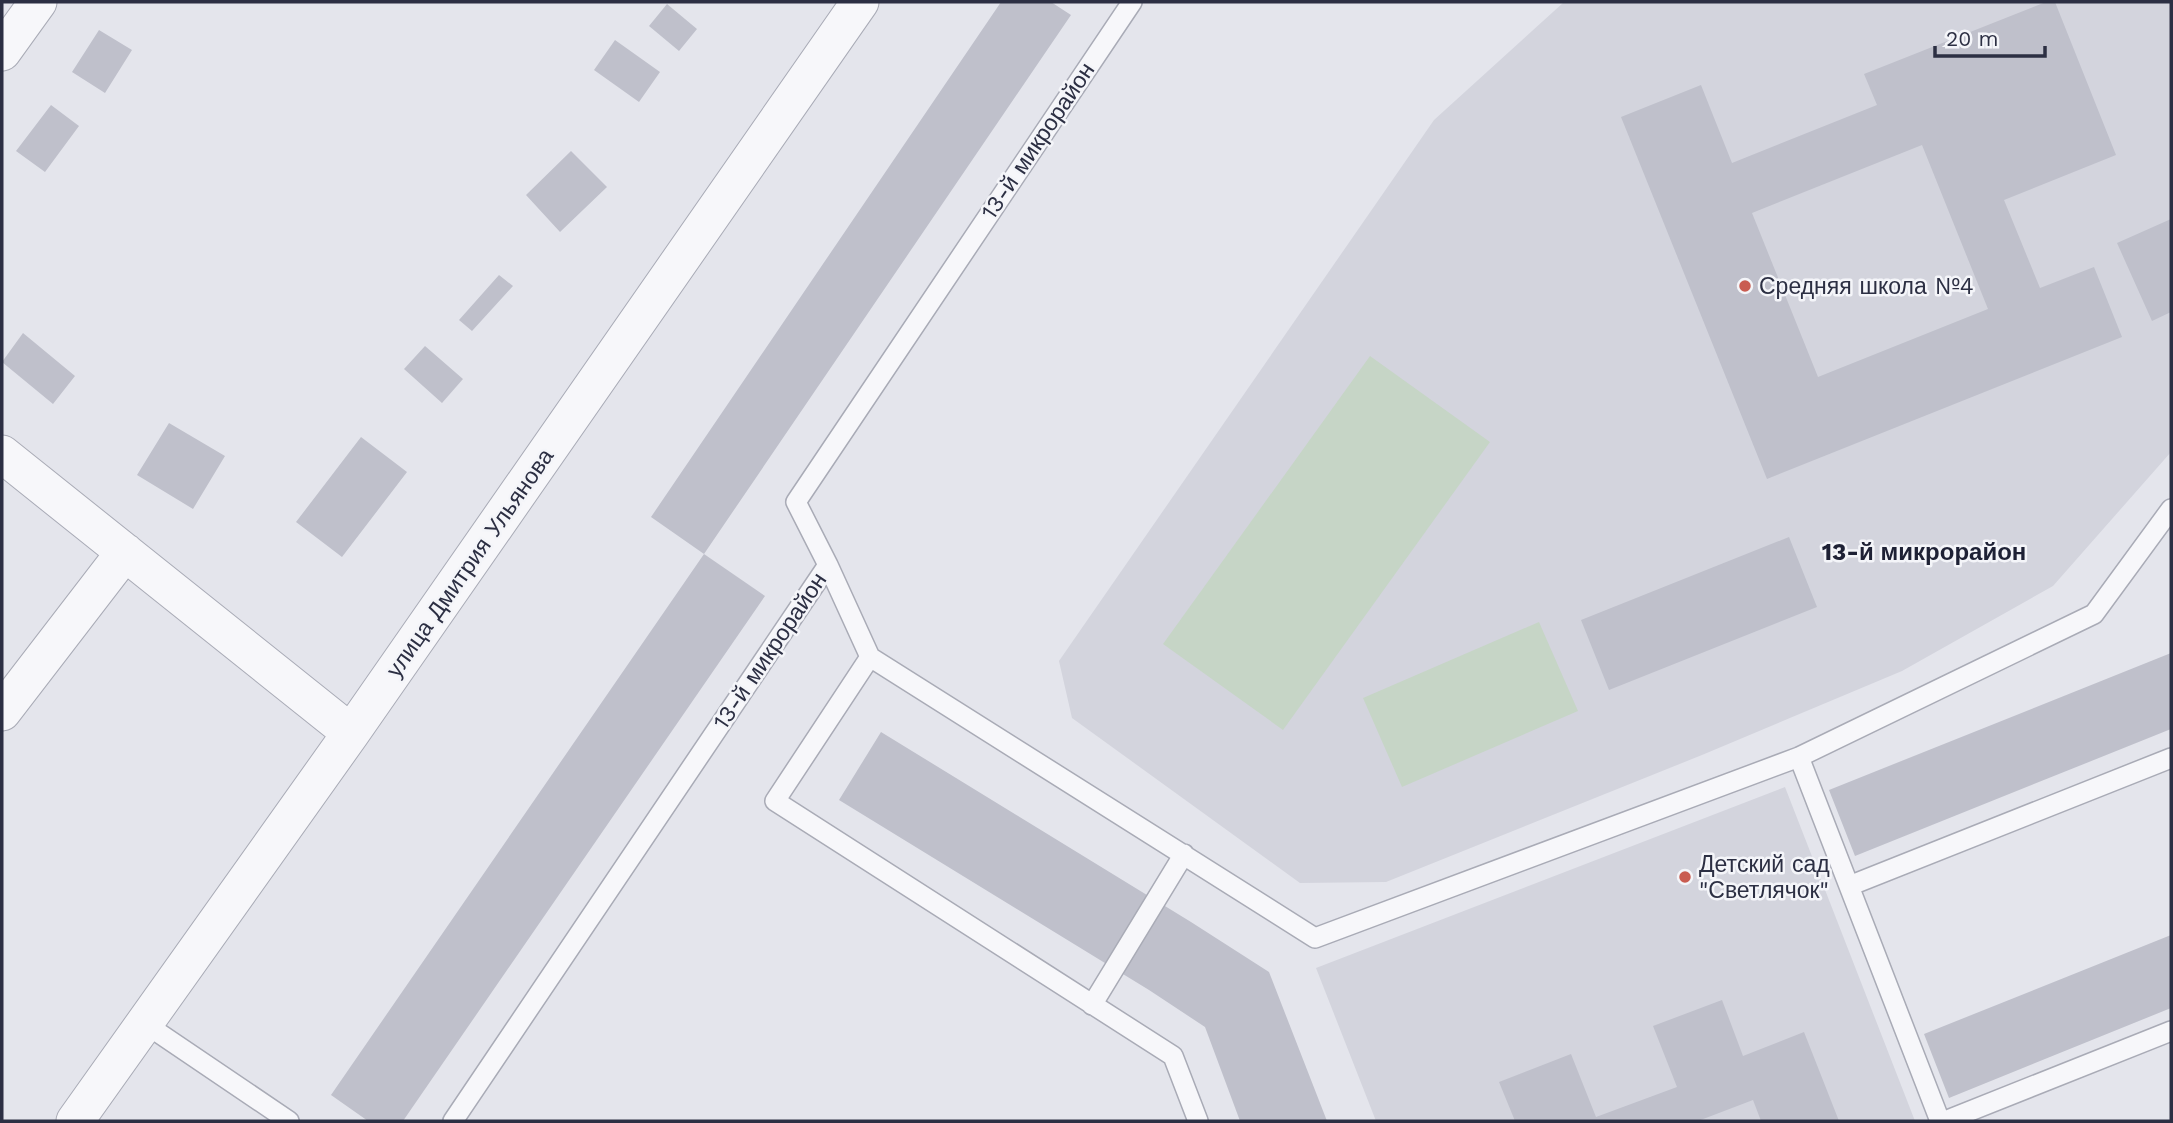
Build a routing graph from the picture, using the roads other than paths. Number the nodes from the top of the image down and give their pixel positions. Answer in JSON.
{"nodes":[{"id":1,"x":38,"y":2,"type":"edge"},
{"id":2,"x":860,"y":2,"type":"edge"},
{"id":3,"x":1132,"y":2,"type":"edge"},
{"id":4,"x":2,"y":52,"type":"edge"},
{"id":5,"x":2,"y":454,"type":"edge"},
{"id":6,"x":2171,"y":509,"type":"edge"},
{"id":7,"x":125,"y":552,"type":"junction"},
{"id":8,"x":828,"y":565,"type":"junction"},
{"id":9,"x":870,"y":657,"type":"junction"},
{"id":10,"x":2,"y":712,"type":"edge"},
{"id":11,"x":351,"y":733,"type":"junction"},
{"id":12,"x":1799,"y":757,"type":"junction"},
{"id":13,"x":2171,"y":758,"type":"edge"},
{"id":14,"x":1184,"y":854,"type":"junction"},
{"id":15,"x":1849,"y":886,"type":"junction"},
{"id":16,"x":1092,"y":1004,"type":"junction"},
{"id":17,"x":144,"y":1023,"type":"junction"},
{"id":18,"x":2171,"y":1031,"type":"edge"},
{"id":19,"x":75,"y":1121,"type":"edge"},
{"id":20,"x":289,"y":1121,"type":"edge"},
{"id":21,"x":453,"y":1121,"type":"edge"},
{"id":22,"x":1198,"y":1121,"type":"edge"},
{"id":23,"x":1943,"y":1121,"type":"edge"}],
"edges":[{"from":1,"to":4,"type":"street"},
{"from":2,"to":11,"type":"street","name":"улица Дмитрия Ульянова"},
{"from":3,"to":8,"type":"lane","name":"13-й микрорайон"},
{"from":5,"to":7,"type":"street"},
{"from":6,"to":12,"type":"lane"},
{"from":7,"to":10,"type":"street"},
{"from":7,"to":11,"type":"street"},
{"from":8,"to":9,"type":"lane"},
{"from":8,"to":21,"type":"lane","name":"13-й микрорайон"},
{"from":9,"to":14,"type":"lane"},
{"from":9,"to":16,"type":"lane"},
{"from":11,"to":17,"type":"street","name":"улица Дмитрия Ульянова"},
{"from":12,"to":14,"type":"lane"},
{"from":12,"to":15,"type":"lane"},
{"from":13,"to":15,"type":"lane"},
{"from":14,"to":16,"type":"lane"},
{"from":15,"to":23,"type":"lane"},
{"from":16,"to":22,"type":"lane"},
{"from":17,"to":19,"type":"street","name":"улица Дмитрия Ульянова"},
{"from":17,"to":20,"type":"lane"},
{"from":18,"to":23,"type":"lane"}]}
